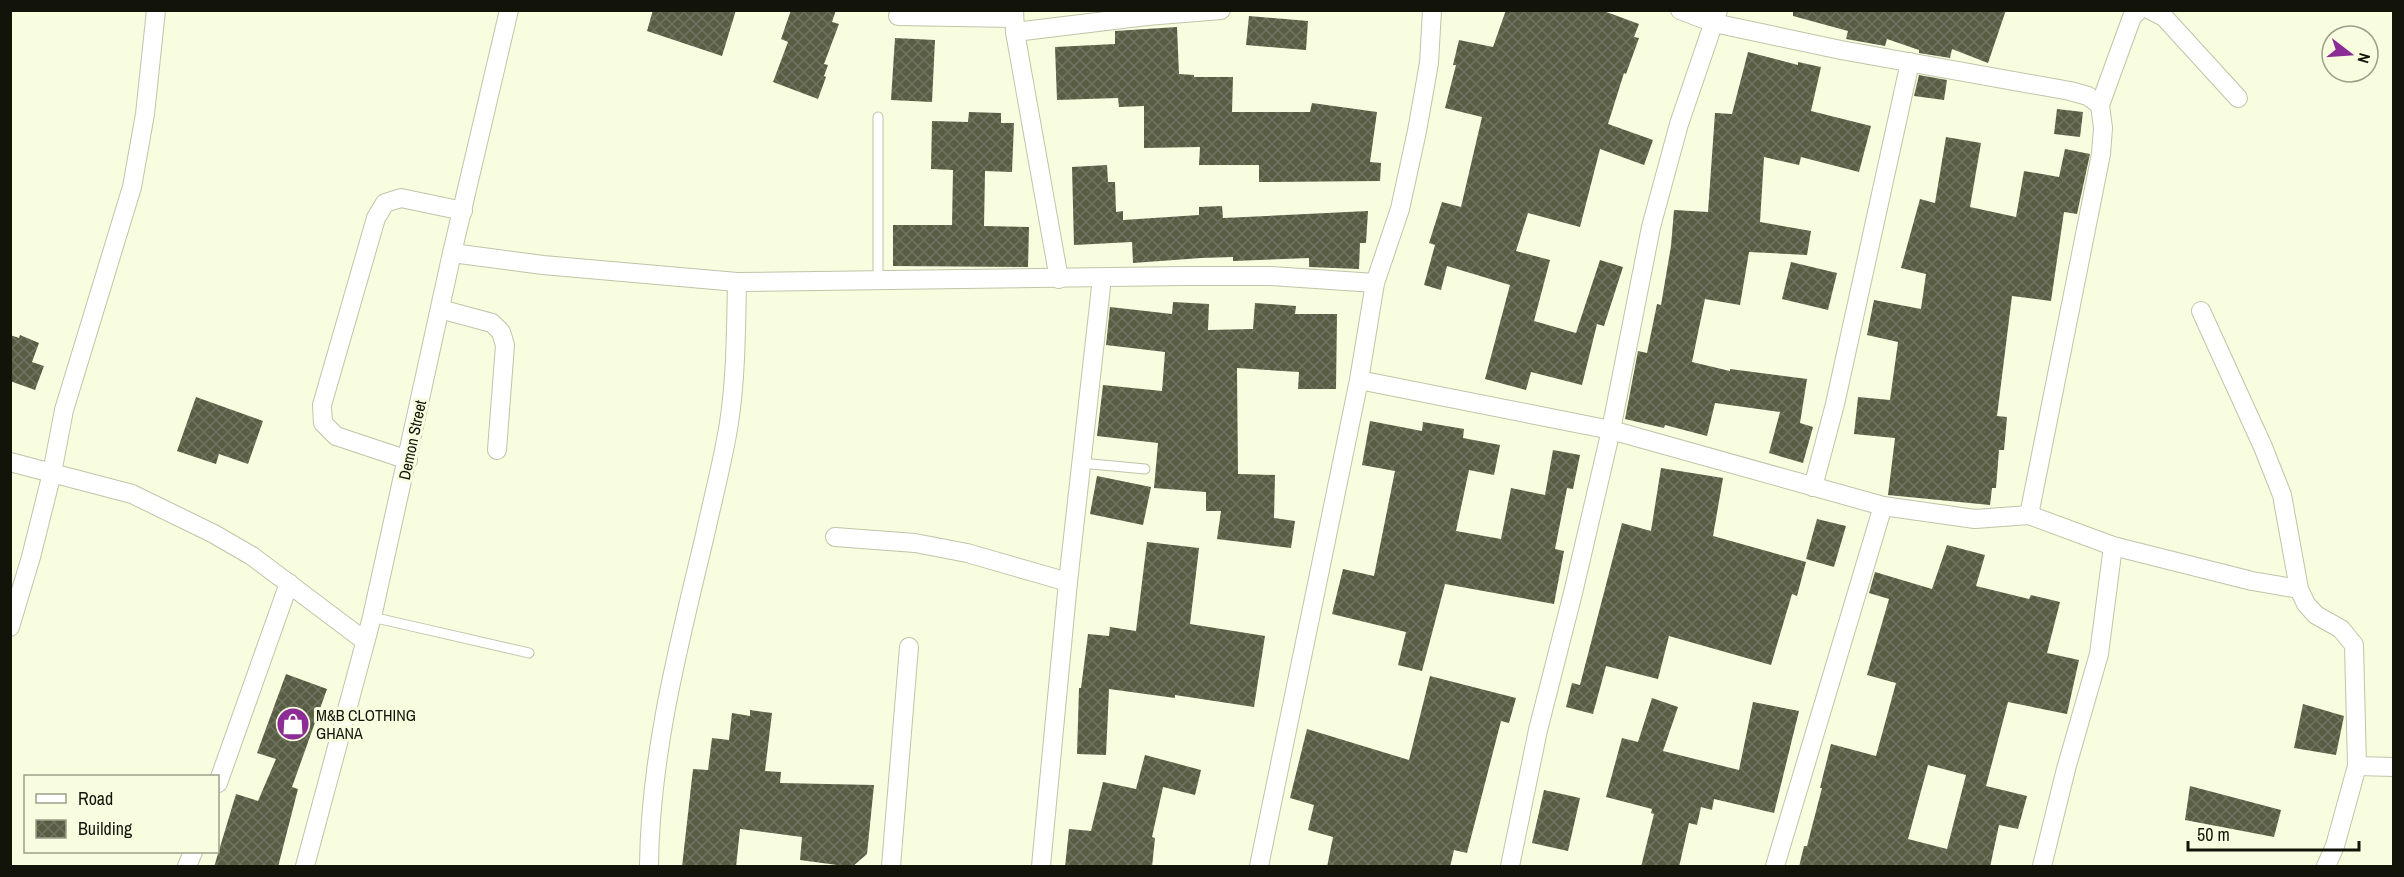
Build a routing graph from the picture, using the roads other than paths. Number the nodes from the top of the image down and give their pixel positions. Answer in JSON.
{"nodes":[{"id":1,"x":156,"y":10,"type":"edge"},
{"id":2,"x":510,"y":10,"type":"edge"},
{"id":3,"x":1221,"y":10,"type":"edge"},
{"id":4,"x":1432,"y":10,"type":"edge"},
{"id":5,"x":1680,"y":10,"type":"edge"},
{"id":6,"x":2139,"y":10,"type":"edge"},
{"id":7,"x":2150,"y":10,"type":"edge"},
{"id":8,"x":898,"y":16,"type":"dead end"},
{"id":9,"x":1716,"y":16,"type":"edge"},
{"id":10,"x":1015,"y":20,"type":"edge"},
{"id":11,"x":1910,"y":62,"type":"junction"},
{"id":12,"x":2238,"y":98,"type":"dead end"},
{"id":13,"x":2100,"y":105,"type":"junction"},
{"id":14,"x":878,"y":117,"type":"dead end"},
{"id":15,"x":463,"y":211,"type":"junction"},
{"id":16,"x":452,"y":253,"type":"junction"},
{"id":17,"x":1102,"y":278,"type":"junction"},
{"id":18,"x":1059,"y":279,"type":"junction"},
{"id":19,"x":878,"y":280,"type":"junction"},
{"id":20,"x":737,"y":282,"type":"junction"},
{"id":21,"x":1375,"y":284,"type":"junction"},
{"id":22,"x":440,"y":309,"type":"junction"},
{"id":23,"x":2201,"y":311,"type":"dead end"},
{"id":24,"x":1359,"y":380,"type":"junction"},
{"id":25,"x":1611,"y":430,"type":"junction"},
{"id":26,"x":497,"y":450,"type":"dead end"},
{"id":27,"x":408,"y":460,"type":"junction"},
{"id":28,"x":10,"y":462,"type":"edge"},
{"id":29,"x":1081,"y":463,"type":"junction"},
{"id":30,"x":1145,"y":469,"type":"dead end"},
{"id":31,"x":52,"y":473,"type":"junction"},
{"id":32,"x":1813,"y":487,"type":"junction"},
{"id":33,"x":1883,"y":506,"type":"junction"},
{"id":34,"x":2029,"y":514,"type":"junction"},
{"id":35,"x":835,"y":537,"type":"dead end"},
{"id":36,"x":2113,"y":546,"type":"junction"},
{"id":37,"x":1068,"y":582,"type":"junction"},
{"id":38,"x":289,"y":583,"type":"junction"},
{"id":39,"x":2299,"y":589,"type":"junction"},
{"id":40,"x":372,"y":617,"type":"junction"},
{"id":41,"x":10,"y":627,"type":"edge"},
{"id":42,"x":365,"y":641,"type":"junction"},
{"id":43,"x":909,"y":647,"type":"dead end"},
{"id":44,"x":529,"y":653,"type":"dead end"},
{"id":45,"x":2357,"y":766,"type":"junction"},
{"id":46,"x":2394,"y":767,"type":"edge"},
{"id":47,"x":219,"y":780,"type":"edge"},
{"id":48,"x":193,"y":853,"type":"edge"},
{"id":49,"x":187,"y":867,"type":"edge"},
{"id":50,"x":305,"y":867,"type":"edge"},
{"id":51,"x":649,"y":867,"type":"edge"},
{"id":52,"x":891,"y":867,"type":"edge"},
{"id":53,"x":1041,"y":867,"type":"edge"},
{"id":54,"x":1259,"y":867,"type":"edge"},
{"id":55,"x":1510,"y":867,"type":"edge"},
{"id":56,"x":1775,"y":867,"type":"edge"},
{"id":57,"x":2042,"y":867,"type":"edge"},
{"id":58,"x":2326,"y":867,"type":"edge"}],
"edges":[{"from":1,"to":31,"type":"street"},
{"from":2,"to":15,"type":"street","name":"Demon Street"},
{"from":3,"to":10,"type":"street"},
{"from":4,"to":21,"type":"street"},
{"from":5,"to":9,"type":"street"},
{"from":6,"to":13,"type":"street"},
{"from":7,"to":12,"type":"street"},
{"from":8,"to":10,"type":"street"},
{"from":9,"to":11,"type":"street"},
{"from":9,"to":25,"type":"street"},
{"from":10,"to":18,"type":"street"},
{"from":11,"to":13,"type":"street"},
{"from":11,"to":32,"type":"street"},
{"from":13,"to":34,"type":"street"},
{"from":14,"to":19,"type":"lane"},
{"from":15,"to":16,"type":"street","name":"Demon Street"},
{"from":15,"to":27,"type":"street"},
{"from":16,"to":20,"type":"street"},
{"from":16,"to":22,"type":"street","name":"Demon Street"},
{"from":17,"to":18,"type":"street"},
{"from":17,"to":21,"type":"street"},
{"from":17,"to":29,"type":"street"},
{"from":18,"to":19,"type":"street"},
{"from":19,"to":20,"type":"street"},
{"from":20,"to":51,"type":"street"},
{"from":21,"to":24,"type":"street"},
{"from":22,"to":26,"type":"street"},
{"from":22,"to":27,"type":"street","name":"Demon Street"},
{"from":23,"to":39,"type":"street"},
{"from":24,"to":25,"type":"street"},
{"from":24,"to":54,"type":"street"},
{"from":25,"to":32,"type":"street"},
{"from":25,"to":55,"type":"street"},
{"from":27,"to":40,"type":"street","name":"Demon Street"},
{"from":28,"to":31,"type":"street"},
{"from":29,"to":30,"type":"lane"},
{"from":29,"to":37,"type":"street"},
{"from":31,"to":38,"type":"street"},
{"from":31,"to":41,"type":"street"},
{"from":32,"to":33,"type":"street"},
{"from":33,"to":34,"type":"street"},
{"from":33,"to":56,"type":"street"},
{"from":34,"to":36,"type":"street"},
{"from":35,"to":37,"type":"street"},
{"from":36,"to":39,"type":"street"},
{"from":36,"to":57,"type":"street"},
{"from":37,"to":53,"type":"street"},
{"from":38,"to":42,"type":"street"},
{"from":38,"to":47,"type":"street"},
{"from":39,"to":45,"type":"street"},
{"from":40,"to":42,"type":"street","name":"Demon Street"},
{"from":40,"to":44,"type":"lane"},
{"from":42,"to":50,"type":"street","name":"Demon Street"},
{"from":43,"to":52,"type":"street"},
{"from":45,"to":46,"type":"street"},
{"from":45,"to":58,"type":"street"},
{"from":48,"to":49,"type":"street"}]}
